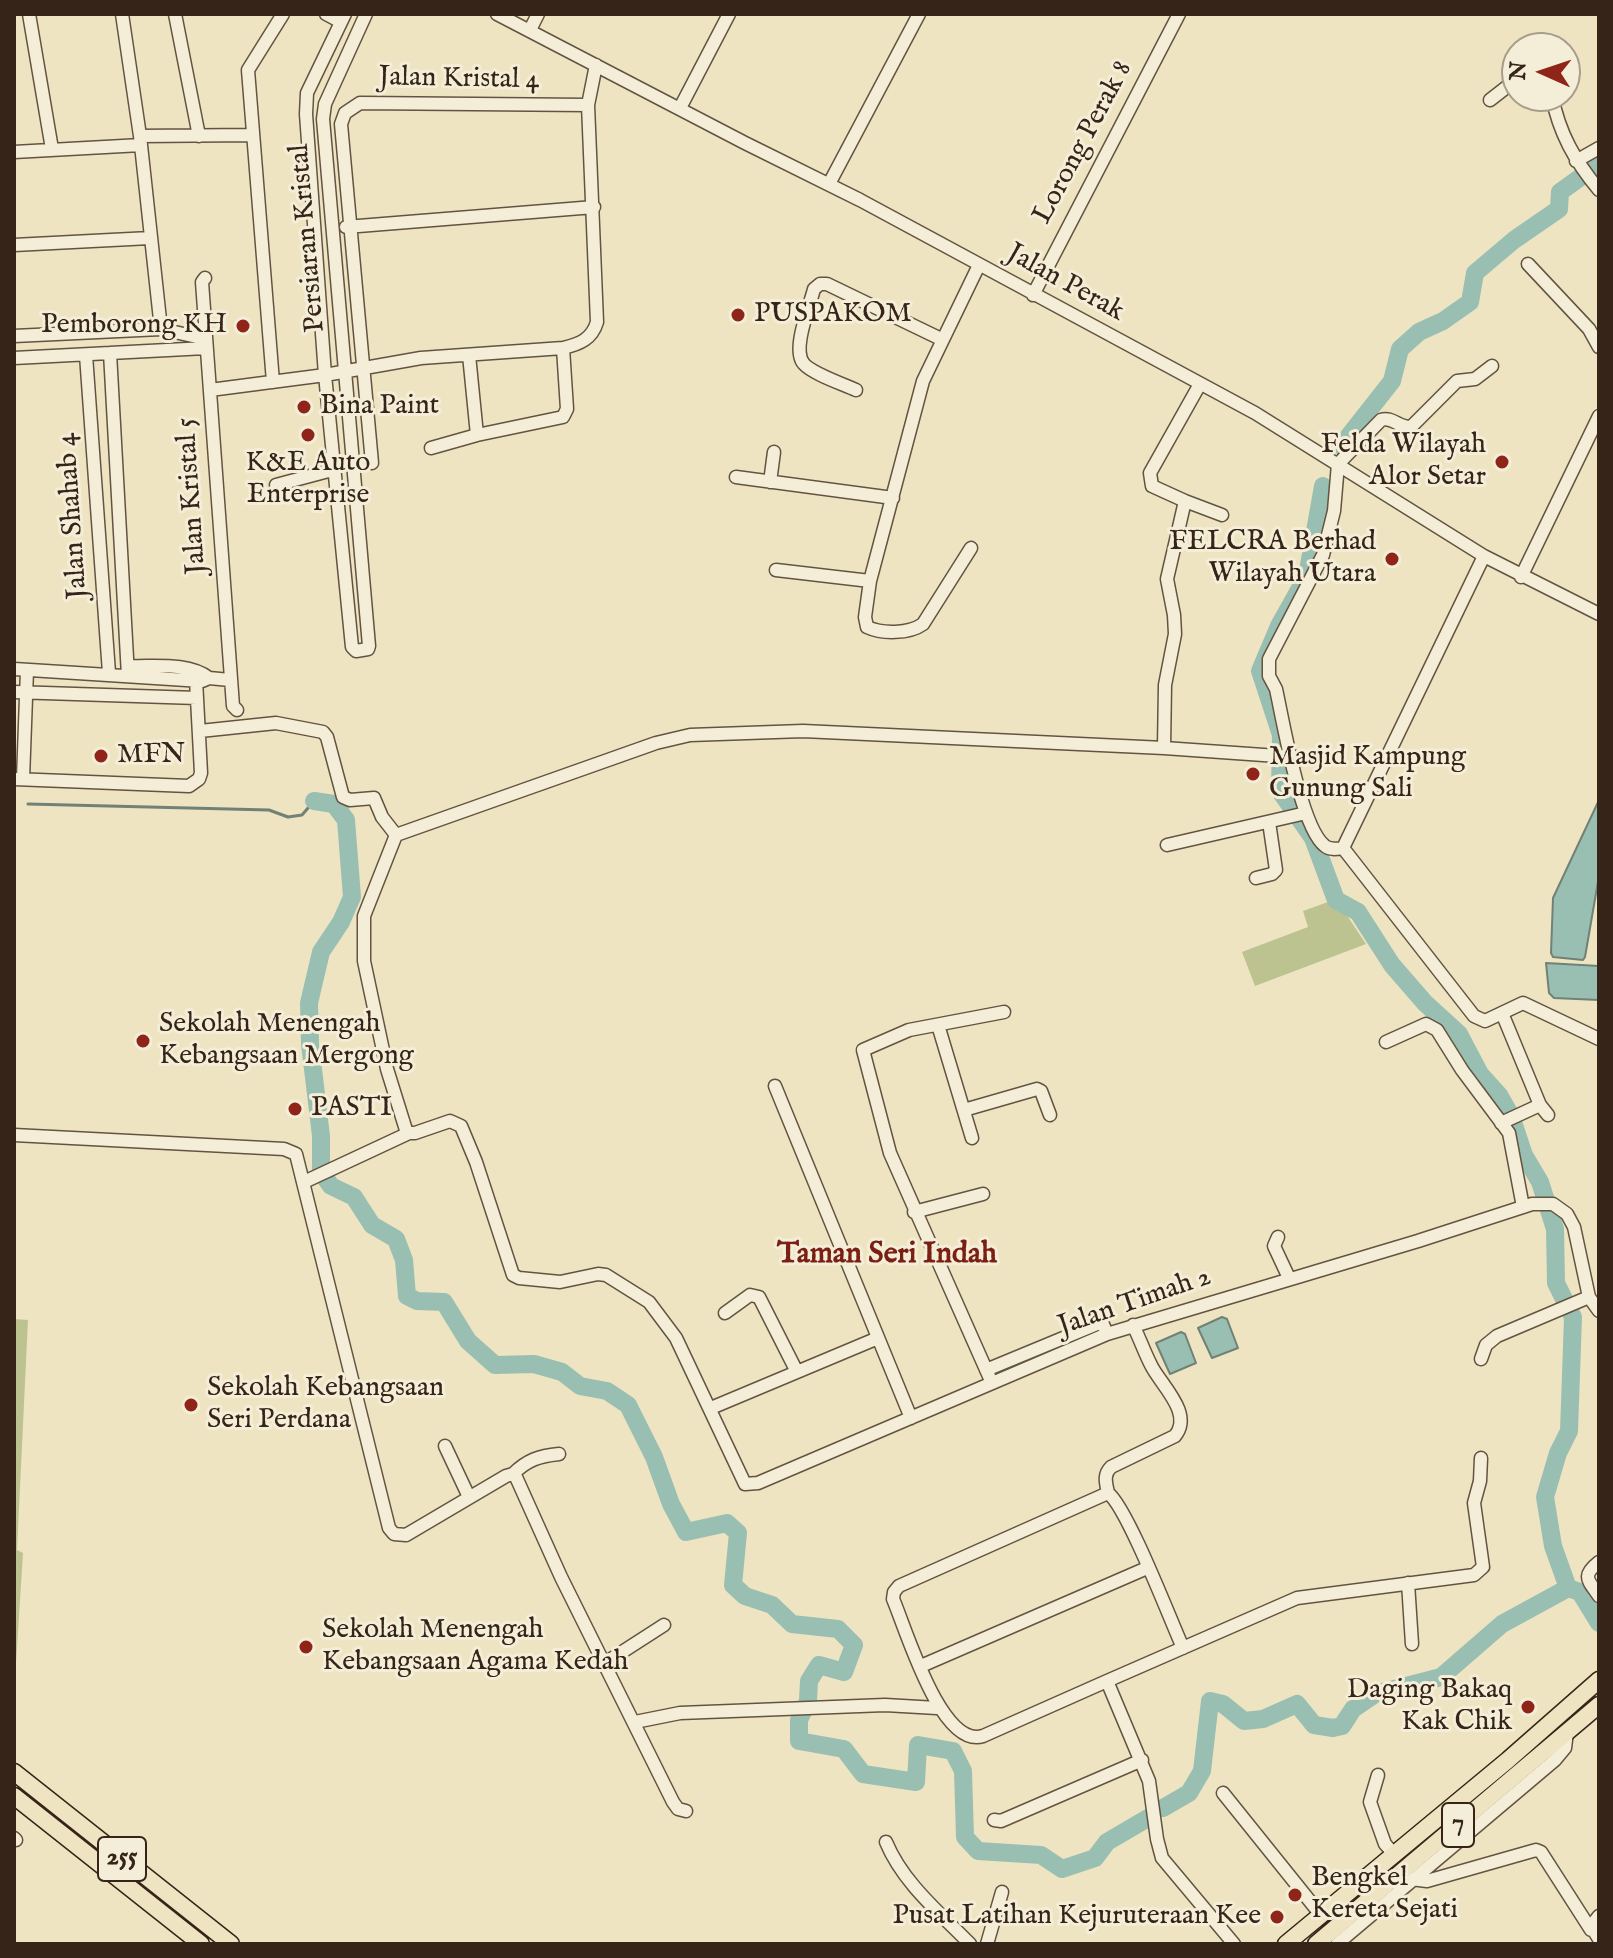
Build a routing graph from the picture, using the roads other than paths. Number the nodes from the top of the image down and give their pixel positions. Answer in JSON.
{"nodes":[{"id":1,"x":29,"y":14,"type":"edge"},
{"id":2,"x":122,"y":14,"type":"edge"},
{"id":3,"x":175,"y":14,"type":"edge"},
{"id":4,"x":283,"y":14,"type":"edge"},
{"id":5,"x":326,"y":14,"type":"edge"},
{"id":6,"x":366,"y":14,"type":"edge"},
{"id":7,"x":497,"y":14,"type":"edge"},
{"id":8,"x":538,"y":14,"type":"edge"},
{"id":9,"x":729,"y":14,"type":"edge"},
{"id":10,"x":919,"y":14,"type":"edge"},
{"id":11,"x":1179,"y":14,"type":"edge"},
{"id":12,"x":343,"y":18,"type":"edge"},
{"id":13,"x":530,"y":30,"type":"junction"},
{"id":14,"x":596,"y":65,"type":"junction"},
{"id":15,"x":1501,"y":91,"type":"edge"},
{"id":16,"x":306,"y":96,"type":"junction"},
{"id":17,"x":1490,"y":100,"type":"dead end"},
{"id":18,"x":325,"y":104,"type":"junction"},
{"id":19,"x":588,"y":105,"type":"junction"},
{"id":20,"x":680,"y":108,"type":"junction"},
{"id":21,"x":1555,"y":112,"type":"edge"},
{"id":22,"x":252,"y":135,"type":"junction"},
{"id":23,"x":199,"y":136,"type":"junction"},
{"id":24,"x":141,"y":141,"type":"junction"},
{"id":25,"x":1599,"y":148,"type":"edge"},
{"id":26,"x":52,"y":149,"type":"junction"},
{"id":27,"x":14,"y":152,"type":"edge"},
{"id":28,"x":1583,"y":170,"type":"junction"},
{"id":29,"x":829,"y":184,"type":"junction"},
{"id":30,"x":1599,"y":190,"type":"edge"},
{"id":31,"x":594,"y":207,"type":"junction"},
{"id":32,"x":350,"y":227,"type":"junction"},
{"id":33,"x":332,"y":229,"type":"junction"},
{"id":34,"x":150,"y":238,"type":"junction"},
{"id":35,"x":14,"y":245,"type":"edge"},
{"id":36,"x":1528,"y":264,"type":"dead end"},
{"id":37,"x":979,"y":265,"type":"junction"},
{"id":38,"x":205,"y":278,"type":"dead end"},
{"id":39,"x":1033,"y":295,"type":"junction"},
{"id":40,"x":161,"y":329,"type":"junction"},
{"id":41,"x":14,"y":336,"type":"edge"},
{"id":42,"x":941,"y":339,"type":"junction"},
{"id":43,"x":206,"y":344,"type":"junction"},
{"id":44,"x":1599,"y":347,"type":"edge"},
{"id":45,"x":563,"y":348,"type":"junction"},
{"id":46,"x":110,"y":353,"type":"junction"},
{"id":47,"x":86,"y":355,"type":"junction"},
{"id":48,"x":469,"y":355,"type":"junction"},
{"id":49,"x":14,"y":358,"type":"edge"},
{"id":50,"x":1492,"y":366,"type":"dead end"},
{"id":51,"x":363,"y":368,"type":"junction"},
{"id":52,"x":345,"y":371,"type":"junction"},
{"id":53,"x":325,"y":375,"type":"junction"},
{"id":54,"x":273,"y":382,"type":"junction"},
{"id":55,"x":1200,"y":384,"type":"junction"},
{"id":56,"x":210,"y":390,"type":"junction"},
{"id":57,"x":856,"y":390,"type":"dead end"},
{"id":58,"x":1599,"y":416,"type":"edge"},
{"id":59,"x":477,"y":435,"type":"junction"},
{"id":60,"x":431,"y":448,"type":"dead end"},
{"id":61,"x":774,"y":452,"type":"dead end"},
{"id":62,"x":372,"y":463,"type":"dead end"},
{"id":63,"x":1338,"y":464,"type":"junction"},
{"id":64,"x":336,"y":469,"type":"junction"},
{"id":65,"x":736,"y":477,"type":"dead end"},
{"id":66,"x":770,"y":482,"type":"junction"},
{"id":67,"x":276,"y":485,"type":"dead end"},
{"id":68,"x":893,"y":498,"type":"junction"},
{"id":69,"x":1185,"y":501,"type":"junction"},
{"id":70,"x":1222,"y":515,"type":"dead end"},
{"id":71,"x":971,"y":548,"type":"dead end"},
{"id":72,"x":1484,"y":556,"type":"junction"},
{"id":73,"x":776,"y":570,"type":"dead end"},
{"id":74,"x":1521,"y":577,"type":"junction"},
{"id":75,"x":870,"y":581,"type":"junction"},
{"id":76,"x":1599,"y":614,"type":"edge"},
{"id":77,"x":21,"y":670,"type":"edge"},
{"id":78,"x":128,"y":671,"type":"junction"},
{"id":79,"x":109,"y":673,"type":"junction"},
{"id":80,"x":209,"y":678,"type":"junction"},
{"id":81,"x":196,"y":680,"type":"junction"},
{"id":82,"x":230,"y":680,"type":"junction"},
{"id":83,"x":20,"y":692,"type":"edge"},
{"id":84,"x":197,"y":698,"type":"junction"},
{"id":85,"x":237,"y":710,"type":"dead end"},
{"id":86,"x":200,"y":731,"type":"junction"},
{"id":87,"x":1164,"y":748,"type":"junction"},
{"id":88,"x":1285,"y":756,"type":"junction"},
{"id":89,"x":19,"y":779,"type":"edge"},
{"id":90,"x":1304,"y":813,"type":"junction"},
{"id":91,"x":1269,"y":822,"type":"junction"},
{"id":92,"x":396,"y":835,"type":"junction"},
{"id":93,"x":1167,"y":845,"type":"dead end"},
{"id":94,"x":1336,"y":848,"type":"junction"},
{"id":95,"x":1256,"y":878,"type":"dead end"},
{"id":96,"x":1004,"y":1012,"type":"dead end"},
{"id":97,"x":1502,"y":1013,"type":"junction"},
{"id":98,"x":938,"y":1025,"type":"junction"},
{"id":99,"x":1599,"y":1039,"type":"edge"},
{"id":100,"x":1386,"y":1042,"type":"dead end"},
{"id":101,"x":775,"y":1086,"type":"dead end"},
{"id":102,"x":964,"y":1110,"type":"junction"},
{"id":103,"x":1050,"y":1115,"type":"dead end"},
{"id":104,"x":1508,"y":1121,"type":"junction"},
{"id":105,"x":409,"y":1133,"type":"junction"},
{"id":106,"x":14,"y":1135,"type":"edge"},
{"id":107,"x":972,"y":1138,"type":"dead end"},
{"id":108,"x":308,"y":1180,"type":"junction"},
{"id":109,"x":983,"y":1194,"type":"dead end"},
{"id":110,"x":1523,"y":1207,"type":"junction"},
{"id":111,"x":914,"y":1212,"type":"junction"},
{"id":112,"x":1278,"y":1237,"type":"dead end"},
{"id":113,"x":1289,"y":1278,"type":"junction"},
{"id":114,"x":1589,"y":1297,"type":"junction"},
{"id":115,"x":1599,"y":1311,"type":"edge"},
{"id":116,"x":725,"y":1313,"type":"dead end"},
{"id":117,"x":1133,"y":1325,"type":"junction"},
{"id":118,"x":1107,"y":1334,"type":"junction"},
{"id":119,"x":878,"y":1338,"type":"junction"},
{"id":120,"x":1481,"y":1359,"type":"dead end"},
{"id":121,"x":986,"y":1370,"type":"junction"},
{"id":122,"x":797,"y":1372,"type":"junction"},
{"id":123,"x":992,"y":1383,"type":"junction"},
{"id":124,"x":711,"y":1408,"type":"junction"},
{"id":125,"x":911,"y":1418,"type":"junction"},
{"id":126,"x":445,"y":1446,"type":"dead end"},
{"id":127,"x":559,"y":1454,"type":"dead end"},
{"id":128,"x":1481,"y":1458,"type":"dead end"},
{"id":129,"x":513,"y":1474,"type":"junction"},
{"id":130,"x":1108,"y":1493,"type":"junction"},
{"id":131,"x":469,"y":1497,"type":"junction"},
{"id":132,"x":1599,"y":1562,"type":"edge"},
{"id":133,"x":1147,"y":1568,"type":"junction"},
{"id":134,"x":1408,"y":1583,"type":"junction"},
{"id":135,"x":1599,"y":1596,"type":"edge"},
{"id":136,"x":664,"y":1625,"type":"dead end"},
{"id":137,"x":1412,"y":1644,"type":"dead end"},
{"id":138,"x":1183,"y":1648,"type":"junction"},
{"id":139,"x":605,"y":1663,"type":"junction"},
{"id":140,"x":921,"y":1666,"type":"junction"},
{"id":141,"x":1598,"y":1680,"type":"edge"},
{"id":142,"x":1107,"y":1681,"type":"junction"},
{"id":143,"x":1599,"y":1705,"type":"edge"},
{"id":144,"x":937,"y":1708,"type":"junction"},
{"id":145,"x":635,"y":1722,"type":"junction"},
{"id":146,"x":1142,"y":1760,"type":"junction"},
{"id":147,"x":14,"y":1772,"type":"edge"},
{"id":148,"x":1378,"y":1775,"type":"dead end"},
{"id":149,"x":1223,"y":1793,"type":"dead end"},
{"id":150,"x":15,"y":1800,"type":"edge"},
{"id":151,"x":686,"y":1811,"type":"dead end"},
{"id":152,"x":994,"y":1820,"type":"dead end"},
{"id":153,"x":886,"y":1842,"type":"dead end"},
{"id":154,"x":1395,"y":1855,"type":"junction"},
{"id":155,"x":1408,"y":1875,"type":"junction"},
{"id":156,"x":1002,"y":1892,"type":"dead end"},
{"id":157,"x":1321,"y":1915,"type":"junction"},
{"id":158,"x":1599,"y":1916,"type":"edge"},
{"id":159,"x":1594,"y":1938,"type":"edge"},
{"id":160,"x":201,"y":1944,"type":"edge"},
{"id":161,"x":231,"y":1944,"type":"edge"},
{"id":162,"x":970,"y":1944,"type":"edge"},
{"id":163,"x":987,"y":1944,"type":"edge"},
{"id":164,"x":1234,"y":1944,"type":"edge"},
{"id":165,"x":1286,"y":1944,"type":"edge"},
{"id":166,"x":1316,"y":1944,"type":"edge"},
{"id":167,"x":1337,"y":1944,"type":"edge"}],
"edges":[{"from":1,"to":26,"type":"street"},
{"from":2,"to":24,"type":"street"},
{"from":3,"to":23,"type":"street"},
{"from":4,"to":22,"type":"street"},
{"from":5,"to":12,"type":"street"},
{"from":6,"to":18,"type":"street","name":"Persiaran Kristal"},
{"from":7,"to":13,"type":"street","name":"Jalan Perak"},
{"from":8,"to":13,"type":"street"},
{"from":9,"to":20,"type":"street"},
{"from":10,"to":29,"type":"street"},
{"from":11,"to":39,"type":"street","name":"Lorong Perak 8"},
{"from":12,"to":16,"type":"street"},
{"from":13,"to":14,"type":"street","name":"Jalan Perak"},
{"from":14,"to":19,"type":"street"},
{"from":14,"to":20,"type":"street","name":"Jalan Perak"},
{"from":15,"to":17,"type":"street"},
{"from":16,"to":18,"type":"street"},
{"from":16,"to":53,"type":"street"},
{"from":18,"to":33,"type":"street","name":"Persiaran Kristal"},
{"from":19,"to":31,"type":"street"},
{"from":19,"to":32,"type":"street","name":"Jalan Kristal 4"},
{"from":20,"to":29,"type":"street","name":"Jalan Perak"},
{"from":21,"to":28,"type":"street"},
{"from":22,"to":23,"type":"street"},
{"from":22,"to":54,"type":"street"},
{"from":23,"to":24,"type":"street"},
{"from":24,"to":26,"type":"street"},
{"from":24,"to":34,"type":"street"},
{"from":25,"to":28,"type":"street"},
{"from":26,"to":27,"type":"street"},
{"from":28,"to":30,"type":"street"},
{"from":29,"to":37,"type":"street","name":"Jalan Perak"},
{"from":31,"to":32,"type":"street"},
{"from":31,"to":45,"type":"street"},
{"from":32,"to":33,"type":"street"},
{"from":32,"to":51,"type":"street"},
{"from":33,"to":52,"type":"street","name":"Persiaran Kristal"},
{"from":34,"to":35,"type":"street"},
{"from":34,"to":40,"type":"street"},
{"from":36,"to":44,"type":"street"},
{"from":37,"to":39,"type":"street","name":"Jalan Perak"},
{"from":37,"to":42,"type":"street"},
{"from":38,"to":43,"type":"street","name":"Jalan Kristal 5"},
{"from":39,"to":55,"type":"street","name":"Jalan Perak"},
{"from":40,"to":41,"type":"street"},
{"from":40,"to":43,"type":"street"},
{"from":42,"to":57,"type":"street"},
{"from":42,"to":68,"type":"street"},
{"from":43,"to":46,"type":"street"},
{"from":43,"to":56,"type":"street","name":"Jalan Kristal 5"},
{"from":45,"to":48,"type":"street"},
{"from":45,"to":59,"type":"street"},
{"from":46,"to":47,"type":"street"},
{"from":46,"to":78,"type":"street"},
{"from":47,"to":49,"type":"street"},
{"from":47,"to":79,"type":"street","name":"Jalan Shahab 4"},
{"from":48,"to":51,"type":"street"},
{"from":48,"to":59,"type":"street"},
{"from":50,"to":63,"type":"street"},
{"from":51,"to":52,"type":"street"},
{"from":51,"to":62,"type":"street"},
{"from":52,"to":53,"type":"street"},
{"from":52,"to":64,"type":"street","name":"Persiaran Kristal"},
{"from":53,"to":54,"type":"street"},
{"from":53,"to":64,"type":"street"},
{"from":54,"to":56,"type":"street"},
{"from":55,"to":63,"type":"street","name":"Jalan Perak"},
{"from":55,"to":69,"type":"street"},
{"from":56,"to":82,"type":"street","name":"Jalan Kristal 5"},
{"from":58,"to":74,"type":"street"},
{"from":59,"to":60,"type":"street"},
{"from":61,"to":66,"type":"street"},
{"from":63,"to":72,"type":"street","name":"Jalan Perak"},
{"from":63,"to":88,"type":"street"},
{"from":64,"to":67,"type":"street"},
{"from":65,"to":66,"type":"street"},
{"from":66,"to":68,"type":"street"},
{"from":68,"to":75,"type":"street"},
{"from":69,"to":70,"type":"street"},
{"from":69,"to":87,"type":"street"},
{"from":71,"to":75,"type":"street"},
{"from":72,"to":74,"type":"street","name":"Jalan Perak"},
{"from":72,"to":94,"type":"street"},
{"from":73,"to":75,"type":"street"},
{"from":74,"to":76,"type":"street","name":"Jalan Perak"},
{"from":77,"to":79,"type":"street"},
{"from":77,"to":83,"type":"street"},
{"from":78,"to":79,"type":"street"},
{"from":78,"to":80,"type":"street"},
{"from":78,"to":81,"type":"street"},
{"from":80,"to":81,"type":"street"},
{"from":80,"to":82,"type":"street"},
{"from":81,"to":84,"type":"street"},
{"from":82,"to":85,"type":"street","name":"Jalan Kristal 5"},
{"from":83,"to":84,"type":"street"},
{"from":83,"to":89,"type":"street"},
{"from":84,"to":86,"type":"street"},
{"from":86,"to":89,"type":"street"},
{"from":86,"to":92,"type":"street"},
{"from":87,"to":88,"type":"street"},
{"from":87,"to":92,"type":"street"},
{"from":88,"to":90,"type":"street"},
{"from":90,"to":91,"type":"street"},
{"from":90,"to":94,"type":"street"},
{"from":91,"to":93,"type":"street"},
{"from":91,"to":95,"type":"street"},
{"from":92,"to":105,"type":"street"},
{"from":94,"to":97,"type":"street"},
{"from":96,"to":98,"type":"street"},
{"from":97,"to":99,"type":"street"},
{"from":97,"to":104,"type":"street"},
{"from":98,"to":102,"type":"street"},
{"from":98,"to":111,"type":"street"},
{"from":100,"to":104,"type":"street"},
{"from":101,"to":119,"type":"street"},
{"from":102,"to":103,"type":"street"},
{"from":102,"to":107,"type":"street"},
{"from":104,"to":110,"type":"street"},
{"from":105,"to":108,"type":"street"},
{"from":105,"to":124,"type":"street"},
{"from":106,"to":108,"type":"street"},
{"from":108,"to":131,"type":"street"},
{"from":109,"to":111,"type":"street"},
{"from":110,"to":113,"type":"street","name":"Jalan Timah 2"},
{"from":110,"to":114,"type":"street","name":"Jalan Timah 2"},
{"from":111,"to":121,"type":"street"},
{"from":112,"to":113,"type":"street"},
{"from":113,"to":117,"type":"street","name":"Jalan Timah 2"},
{"from":114,"to":115,"type":"street"},
{"from":114,"to":120,"type":"street"},
{"from":116,"to":122,"type":"street"},
{"from":117,"to":118,"type":"street","name":"Jalan Timah 2"},
{"from":117,"to":130,"type":"street"},
{"from":118,"to":121,"type":"street"},
{"from":118,"to":123,"type":"street","name":"Jalan Timah 2"},
{"from":119,"to":122,"type":"street"},
{"from":119,"to":125,"type":"street"},
{"from":121,"to":123,"type":"street"},
{"from":122,"to":124,"type":"street"},
{"from":123,"to":125,"type":"street","name":"Jalan Timah 2"},
{"from":124,"to":125,"type":"street","name":"Jalan Timah 2"},
{"from":126,"to":131,"type":"street"},
{"from":127,"to":129,"type":"street"},
{"from":128,"to":134,"type":"street"},
{"from":129,"to":131,"type":"street"},
{"from":129,"to":139,"type":"street"},
{"from":130,"to":133,"type":"street"},
{"from":130,"to":140,"type":"street"},
{"from":132,"to":135,"type":"street"},
{"from":133,"to":138,"type":"street"},
{"from":133,"to":140,"type":"street"},
{"from":134,"to":137,"type":"street"},
{"from":134,"to":138,"type":"street"},
{"from":136,"to":139,"type":"street"},
{"from":138,"to":142,"type":"street"},
{"from":139,"to":145,"type":"street"},
{"from":140,"to":144,"type":"street"},
{"from":141,"to":154,"type":"main road","number":"7"},
{"from":142,"to":144,"type":"street"},
{"from":142,"to":146,"type":"street"},
{"from":143,"to":155,"type":"main road","number":"7"},
{"from":144,"to":145,"type":"street"},
{"from":145,"to":151,"type":"street"},
{"from":146,"to":152,"type":"street"},
{"from":146,"to":164,"type":"street"},
{"from":147,"to":161,"type":"main road","number":"255"},
{"from":148,"to":154,"type":"street"},
{"from":149,"to":157,"type":"street"},
{"from":150,"to":160,"type":"main road","number":"255"},
{"from":153,"to":162,"type":"street"},
{"from":154,"to":157,"type":"main road","number":"7"},
{"from":155,"to":159,"type":"street"},
{"from":155,"to":166,"type":"main road","number":"7"},
{"from":155,"to":167,"type":"street"},
{"from":156,"to":163,"type":"street"},
{"from":157,"to":165,"type":"main road","number":"7"},
{"from":158,"to":159,"type":"street"}]}
